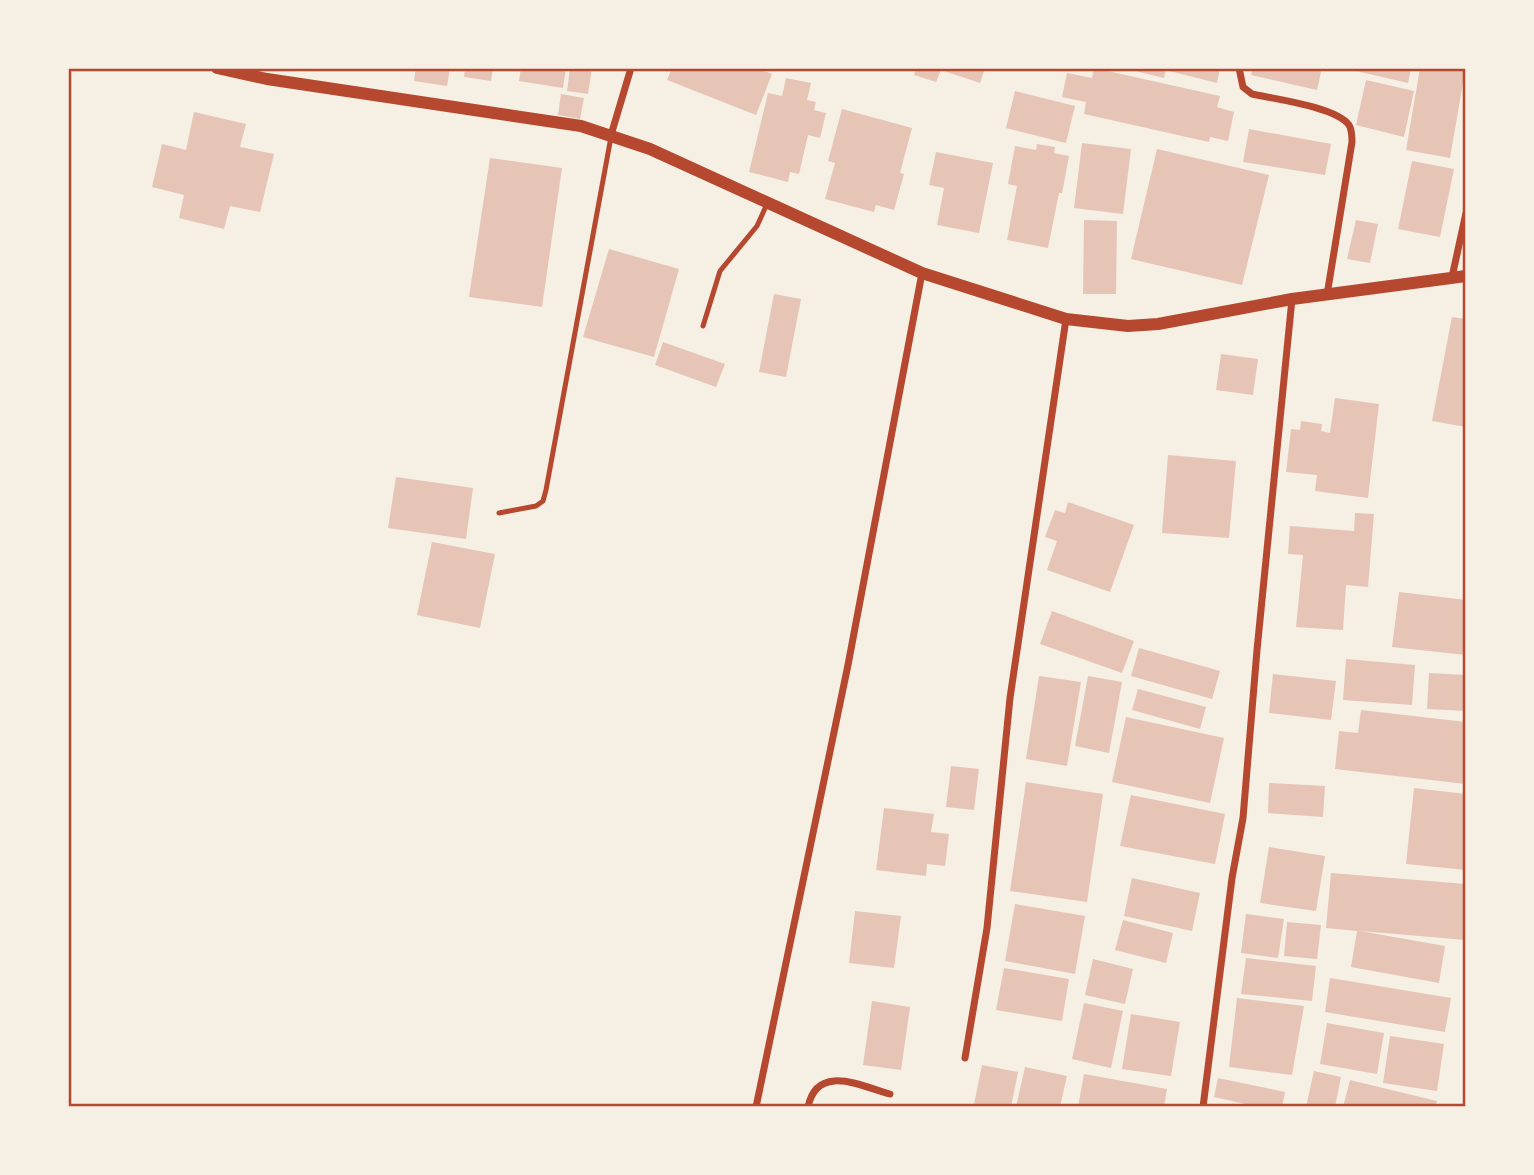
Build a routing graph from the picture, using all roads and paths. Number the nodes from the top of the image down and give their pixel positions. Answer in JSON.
{"nodes":[{"id":1,"x":217,"y":68,"type":"edge"},
{"id":2,"x":631,"y":68,"type":"edge"},
{"id":3,"x":1239,"y":68,"type":"edge"},
{"id":4,"x":611,"y":135,"type":"junction"},
{"id":5,"x":767,"y":203,"type":"junction"},
{"id":6,"x":1466,"y":214,"type":"edge"},
{"id":7,"x":922,"y":273,"type":"junction"},
{"id":8,"x":1459,"y":276,"type":"edge"},
{"id":9,"x":1327,"y":295,"type":"junction"},
{"id":10,"x":1292,"y":299,"type":"junction"},
{"id":11,"x":1066,"y":319,"type":"junction"},
{"id":12,"x":703,"y":326,"type":"dead end"},
{"id":13,"x":499,"y":513,"type":"dead end"},
{"id":14,"x":965,"y":1058,"type":"dead end"},
{"id":15,"x":890,"y":1094,"type":"dead end"},
{"id":16,"x":755,"y":1107,"type":"edge"},
{"id":17,"x":808,"y":1107,"type":"edge"},
{"id":18,"x":1203,"y":1107,"type":"edge"}],
"edges":[{"from":1,"to":4,"type":"street"},
{"from":2,"to":4,"type":"street"},
{"from":3,"to":9,"type":"street"},
{"from":4,"to":5,"type":"street"},
{"from":4,"to":13,"type":"lane"},
{"from":5,"to":7,"type":"street"},
{"from":5,"to":12,"type":"lane"},
{"from":6,"to":8,"type":"street"},
{"from":7,"to":11,"type":"street"},
{"from":7,"to":16,"type":"street"},
{"from":8,"to":9,"type":"street"},
{"from":9,"to":10,"type":"street"},
{"from":10,"to":11,"type":"street"},
{"from":10,"to":18,"type":"street"},
{"from":11,"to":14,"type":"street"},
{"from":15,"to":17,"type":"street"}]}
